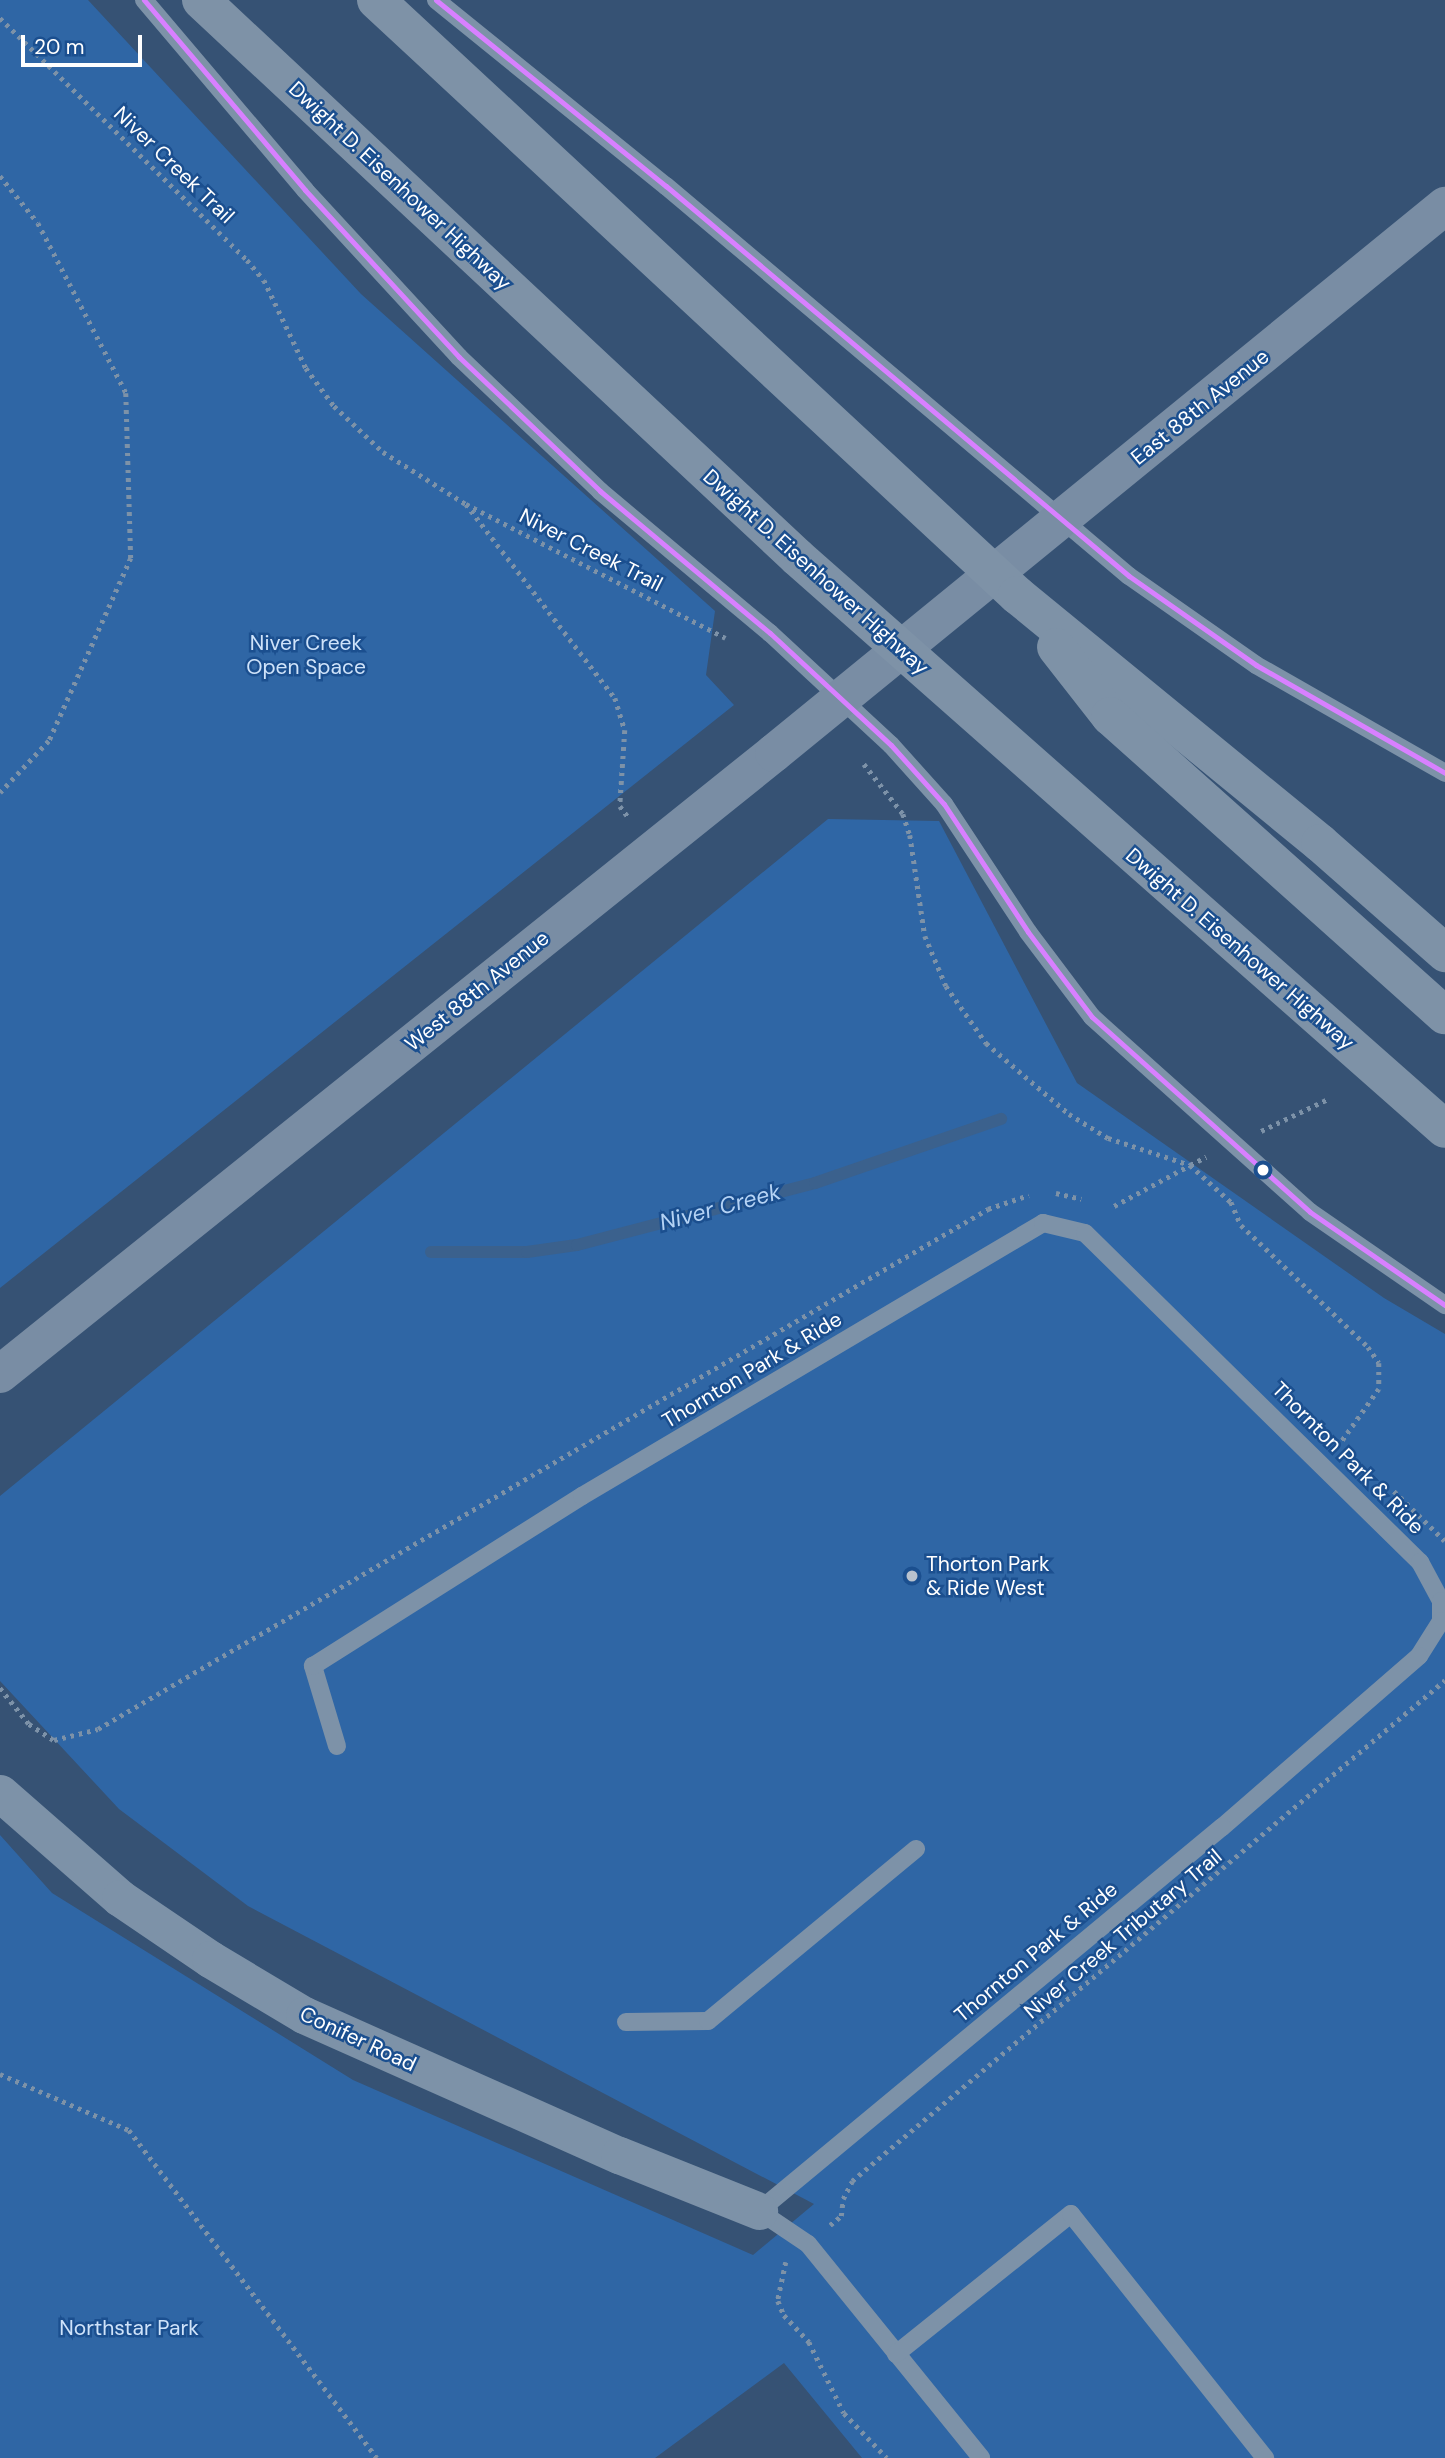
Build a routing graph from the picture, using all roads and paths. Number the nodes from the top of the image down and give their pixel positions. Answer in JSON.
{"nodes":[{"id":1,"x":145,"y":0,"type":"edge"},
{"id":2,"x":201,"y":0,"type":"edge"},
{"id":3,"x":376,"y":0,"type":"edge"},
{"id":4,"x":436,"y":0,"type":"edge"},
{"id":5,"x":220,"y":13,"type":"edge"},
{"id":6,"x":0,"y":18,"type":"edge"},
{"id":7,"x":0,"y":176,"type":"edge"},
{"id":8,"x":1445,"y":205,"type":"edge"},
{"id":9,"x":466,"y":504,"type":"junction"},
{"id":10,"x":1017,"y":595,"type":"junction"},
{"id":11,"x":954,"y":607,"type":"joint"},
{"id":12,"x":737,"y":645,"type":"dead end"},
{"id":13,"x":860,"y":760,"type":"dead end"},
{"id":14,"x":1445,"y":773,"type":"edge"},
{"id":15,"x":0,"y":793,"type":"edge"},
{"id":16,"x":653,"y":850,"type":"junction"},
{"id":17,"x":1445,"y":953,"type":"edge"},
{"id":18,"x":1445,"y":1015,"type":"edge"},
{"id":19,"x":1445,"y":1129,"type":"edge"},
{"id":20,"x":1108,"y":1138,"type":"dead end"},
{"id":21,"x":1114,"y":1206,"type":"dead end"},
{"id":22,"x":1445,"y":1305,"type":"edge"},
{"id":23,"x":0,"y":1374,"type":"edge"},
{"id":24,"x":1350,"y":1448,"type":"dead end"},
{"id":25,"x":1387,"y":1484,"type":"dead end"},
{"id":26,"x":1445,"y":1541,"type":"edge"},
{"id":27,"x":1445,"y":1680,"type":"edge"},
{"id":28,"x":337,"y":1746,"type":"dead end"},
{"id":29,"x":0,"y":1793,"type":"edge"},
{"id":30,"x":916,"y":1849,"type":"dead end"},
{"id":31,"x":626,"y":2022,"type":"dead end"},
{"id":32,"x":0,"y":2074,"type":"edge"},
{"id":33,"x":759,"y":2211,"type":"junction"},
{"id":34,"x":837,"y":2220,"type":"dead end"},
{"id":35,"x":785,"y":2263,"type":"dead end"},
{"id":36,"x":896,"y":2354,"type":"junction"},
{"id":37,"x":377,"y":2458,"type":"edge"},
{"id":38,"x":887,"y":2458,"type":"edge"},
{"id":39,"x":981,"y":2458,"type":"edge"},
{"id":40,"x":1265,"y":2458,"type":"edge"}],
"edges":[{"from":1,"to":22,"type":"lane"},
{"from":2,"to":5,"type":"highway","name":"Dwight D. Eisenhower Highway"},
{"from":3,"to":10,"type":"highway"},
{"from":4,"to":14,"type":"lane"},
{"from":5,"to":19,"type":"highway","name":"Dwight D. Eisenhower Highway"},
{"from":6,"to":9,"type":"path","name":"Niver Creek Trail"},
{"from":7,"to":15,"type":"path"},
{"from":8,"to":11,"type":"main road","name":"East 88th Avenue"},
{"from":9,"to":12,"type":"path","name":"Niver Creek Trail"},
{"from":9,"to":16,"type":"path"},
{"from":10,"to":17,"type":"highway"},
{"from":10,"to":18,"type":"highway"},
{"from":11,"to":16,"type":"main road","name":"West 88th Avenue"},
{"from":13,"to":20,"type":"path"},
{"from":16,"to":23,"type":"main road","name":"West 88th Avenue"},
{"from":21,"to":24,"type":"path"},
{"from":25,"to":26,"type":"path"},
{"from":27,"to":34,"type":"path","name":"Niver Creek Tributary Trail"},
{"from":28,"to":33,"type":"lane","name":"Thornton Park & Ride"},
{"from":29,"to":33,"type":"street","name":"Conifer Road"},
{"from":30,"to":31,"type":"lane"},
{"from":32,"to":37,"type":"path"},
{"from":33,"to":36,"type":"lane"},
{"from":35,"to":38,"type":"path"},
{"from":36,"to":39,"type":"lane"},
{"from":36,"to":40,"type":"lane"}]}
